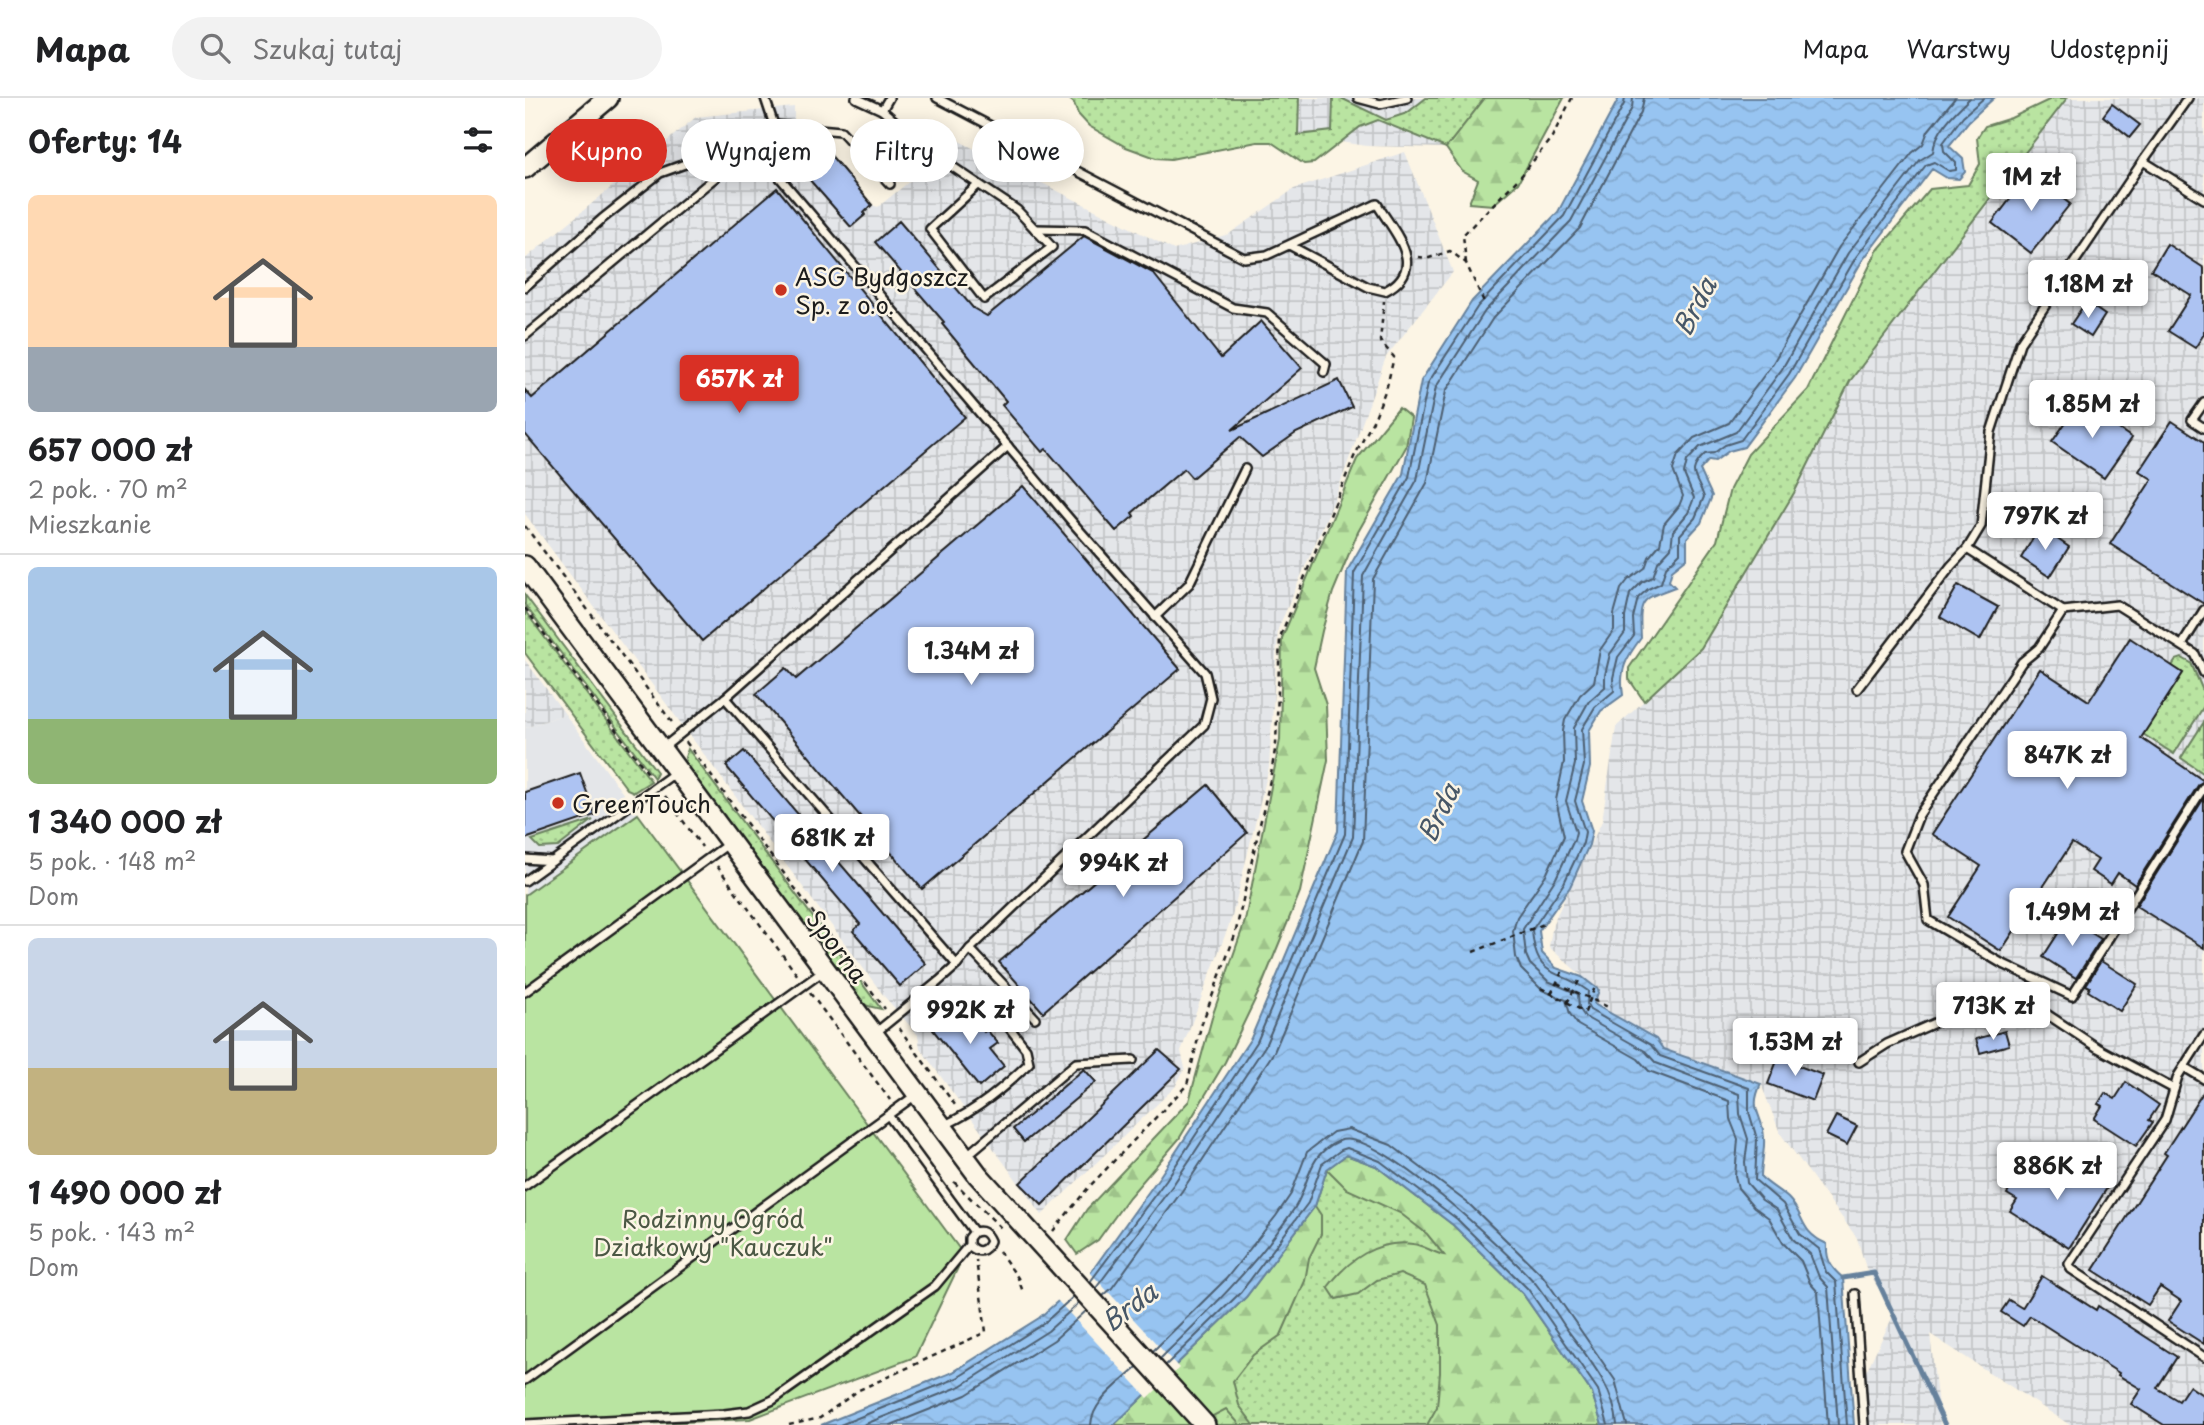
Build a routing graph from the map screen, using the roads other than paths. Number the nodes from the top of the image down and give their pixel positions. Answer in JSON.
{"nodes":[{"id":1,"x":608,"y":98,"type":"edge"},
{"id":2,"x":765,"y":98,"type":"edge"},
{"id":3,"x":856,"y":98,"type":"edge"},
{"id":4,"x":889,"y":98,"type":"edge"},
{"id":5,"x":937,"y":98,"type":"edge"},
{"id":6,"x":1359,"y":98,"type":"edge"},
{"id":7,"x":1406,"y":98,"type":"edge"},
{"id":8,"x":2188,"y":98,"type":"edge"},
{"id":9,"x":882,"y":110,"type":"junction"},
{"id":10,"x":772,"y":119,"type":"edge"},
{"id":11,"x":836,"y":131,"type":"edge"},
{"id":12,"x":2143,"y":161,"type":"junction"},
{"id":13,"x":681,"y":165,"type":"edge"},
{"id":14,"x":525,"y":168,"type":"edge"},
{"id":15,"x":709,"y":182,"type":"edge"},
{"id":16,"x":784,"y":182,"type":"edge"},
{"id":17,"x":890,"y":184,"type":"dead end"},
{"id":18,"x":978,"y":185,"type":"junction"},
{"id":19,"x":2204,"y":199,"type":"edge"},
{"id":20,"x":1035,"y":229,"type":"junction"},
{"id":21,"x":1289,"y":245,"type":"junction"},
{"id":22,"x":525,"y":287,"type":"edge"},
{"id":23,"x":525,"y":337,"type":"edge"},
{"id":24,"x":1324,"y":372,"type":"dead end"},
{"id":25,"x":2204,"y":403,"type":"edge"},
{"id":26,"x":2204,"y":428,"type":"edge"},
{"id":27,"x":1009,"y":446,"type":"junction"},
{"id":28,"x":1245,"y":469,"type":"dead end"},
{"id":29,"x":1967,"y":549,"type":"junction"},
{"id":30,"x":525,"y":566,"type":"edge"},
{"id":31,"x":2204,"y":610,"type":"edge"},
{"id":32,"x":2063,"y":611,"type":"junction"},
{"id":33,"x":1155,"y":617,"type":"junction"},
{"id":34,"x":2182,"y":645,"type":"junction"},
{"id":35,"x":2204,"y":673,"type":"edge"},
{"id":36,"x":1857,"y":689,"type":"dead end"},
{"id":37,"x":726,"y":698,"type":"junction"},
{"id":38,"x":660,"y":750,"type":"junction"},
{"id":39,"x":677,"y":771,"type":"junction"},
{"id":40,"x":2204,"y":787,"type":"edge"},
{"id":41,"x":730,"y":843,"type":"junction"},
{"id":42,"x":525,"y":859,"type":"edge"},
{"id":43,"x":552,"y":862,"type":"junction"},
{"id":44,"x":525,"y":881,"type":"edge"},
{"id":45,"x":970,"y":949,"type":"junction"},
{"id":46,"x":957,"y":965,"type":"junction"},
{"id":47,"x":825,"y":970,"type":"junction"},
{"id":48,"x":525,"y":992,"type":"edge"},
{"id":49,"x":987,"y":999,"type":"dead end"},
{"id":50,"x":1035,"y":1018,"type":"dead end"},
{"id":51,"x":873,"y":1034,"type":"junction"},
{"id":52,"x":2204,"y":1035,"type":"edge"},
{"id":53,"x":1133,"y":1060,"type":"dead end"},
{"id":54,"x":1859,"y":1062,"type":"dead end"},
{"id":55,"x":2184,"y":1067,"type":"junction"},
{"id":56,"x":2204,"y":1079,"type":"edge"},
{"id":57,"x":2174,"y":1089,"type":"junction"},
{"id":58,"x":917,"y":1094,"type":"junction"},
{"id":59,"x":888,"y":1115,"type":"junction"},
{"id":60,"x":941,"y":1126,"type":"junction"},
{"id":61,"x":964,"y":1157,"type":"junction"},
{"id":62,"x":525,"y":1186,"type":"edge"},
{"id":63,"x":974,"y":1232,"type":"junction"},
{"id":64,"x":972,"y":1247,"type":"junction"},
{"id":65,"x":1855,"y":1294,"type":"dead end"},
{"id":66,"x":2204,"y":1357,"type":"edge"},
{"id":67,"x":525,"y":1380,"type":"edge"},
{"id":68,"x":525,"y":1424,"type":"edge"},
{"id":69,"x":1205,"y":1425,"type":"edge"},
{"id":70,"x":1864,"y":1425,"type":"edge"}],
"edges":[{"from":1,"to":14,"type":"street"},
{"from":2,"to":10,"type":"lane"},
{"from":3,"to":9,"type":"lane"},
{"from":4,"to":9,"type":"lane"},
{"from":5,"to":21,"type":"lane"},
{"from":6,"to":7,"type":"lane"},
{"from":8,"to":12,"type":"lane"},
{"from":9,"to":18,"type":"lane"},
{"from":11,"to":17,"type":"lane"},
{"from":12,"to":19,"type":"lane"},
{"from":12,"to":29,"type":"lane"},
{"from":13,"to":22,"type":"lane"},
{"from":15,"to":23,"type":"lane"},
{"from":16,"to":27,"type":"lane"},
{"from":18,"to":20,"type":"lane"},
{"from":18,"to":20,"type":"lane"},
{"from":20,"to":24,"type":"lane"},
{"from":21,"to":21,"type":"lane"},
{"from":25,"to":26,"type":"lane"},
{"from":27,"to":33,"type":"lane"},
{"from":27,"to":37,"type":"lane"},
{"from":28,"to":33,"type":"lane"},
{"from":29,"to":32,"type":"lane"},
{"from":29,"to":36,"type":"lane"},
{"from":30,"to":38,"type":"street","name":"Sporna"},
{"from":31,"to":34,"type":"lane"},
{"from":32,"to":34,"type":"lane"},
{"from":32,"to":40,"type":"lane"},
{"from":33,"to":45,"type":"lane"},
{"from":34,"to":35,"type":"lane"},
{"from":37,"to":38,"type":"lane"},
{"from":37,"to":46,"type":"lane"},
{"from":38,"to":39,"type":"street","name":"Sporna"},
{"from":39,"to":41,"type":"street","name":"Sporna"},
{"from":39,"to":43,"type":"lane"},
{"from":41,"to":47,"type":"street","name":"Sporna"},
{"from":41,"to":48,"type":"lane"},
{"from":42,"to":43,"type":"lane"},
{"from":43,"to":44,"type":"lane"},
{"from":45,"to":46,"type":"lane"},
{"from":45,"to":50,"type":"lane"},
{"from":46,"to":51,"type":"lane"},
{"from":47,"to":51,"type":"street","name":"Sporna"},
{"from":47,"to":62,"type":"lane"},
{"from":49,"to":60,"type":"lane"},
{"from":51,"to":58,"type":"street","name":"Sporna"},
{"from":52,"to":55,"type":"lane"},
{"from":53,"to":61,"type":"lane"},
{"from":54,"to":57,"type":"lane"},
{"from":55,"to":56,"type":"lane"},
{"from":55,"to":57,"type":"lane"},
{"from":57,"to":66,"type":"lane"},
{"from":58,"to":59,"type":"lane"},
{"from":58,"to":60,"type":"street","name":"Sporna"},
{"from":59,"to":63,"type":"lane"},
{"from":59,"to":67,"type":"lane"},
{"from":60,"to":61,"type":"street","name":"Sporna"},
{"from":61,"to":69,"type":"street","name":"Sporna"},
{"from":63,"to":64,"type":"lane"},
{"from":63,"to":64,"type":"lane"},
{"from":64,"to":68,"type":"lane"},
{"from":65,"to":70,"type":"lane"}]}
